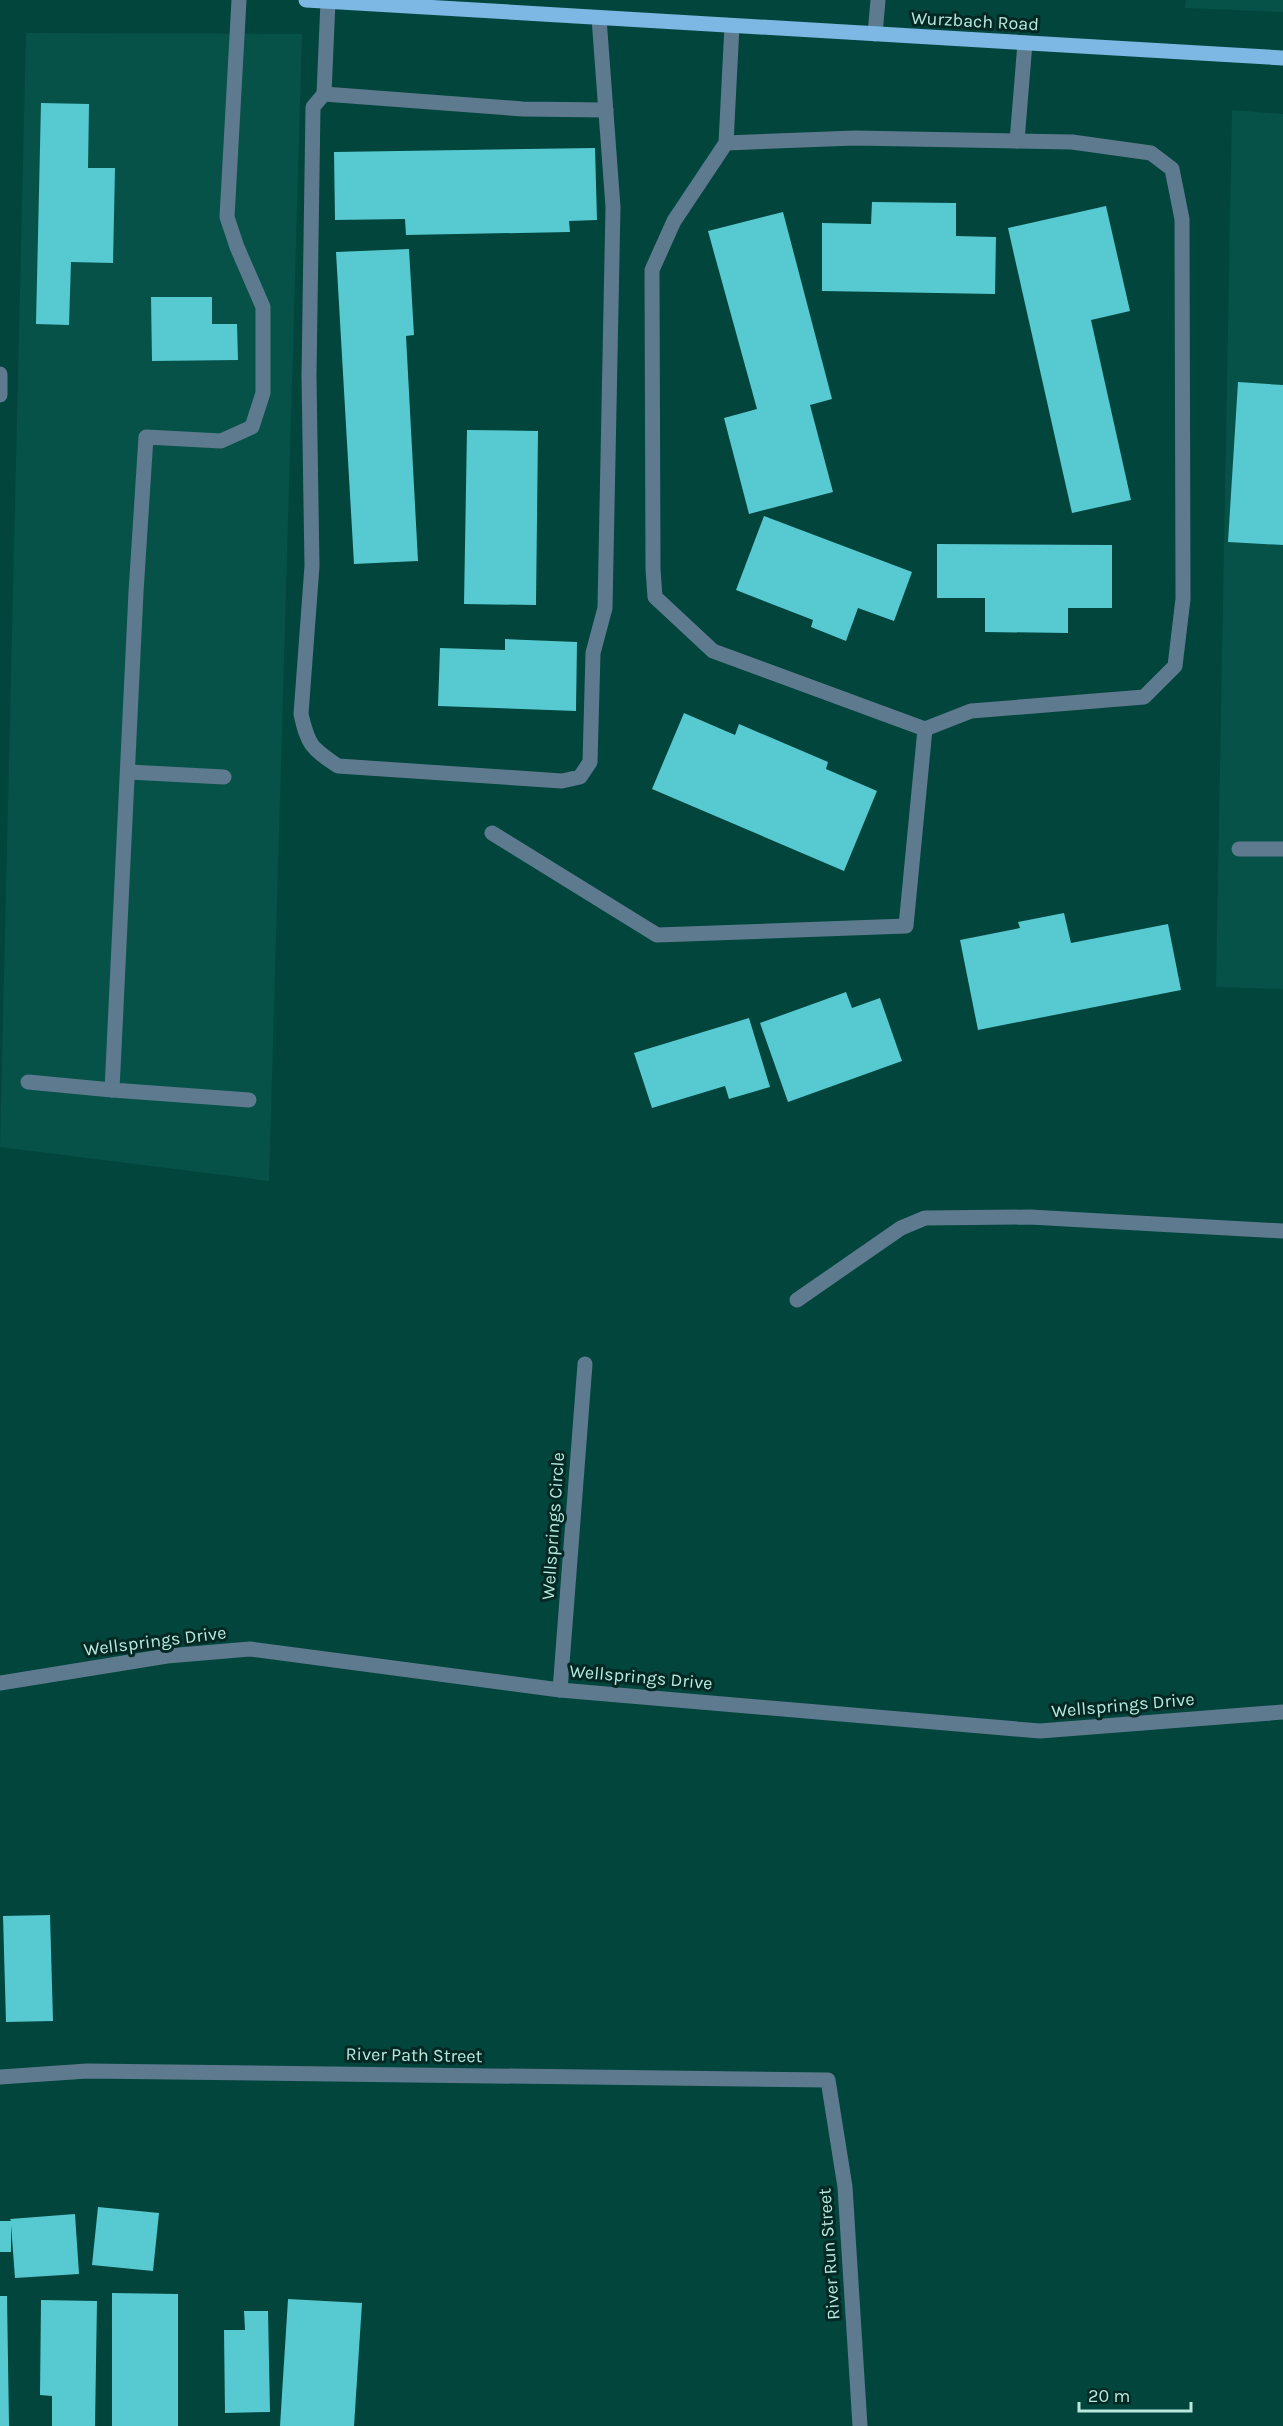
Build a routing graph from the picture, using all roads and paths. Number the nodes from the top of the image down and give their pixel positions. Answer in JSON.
{"nodes":[{"id":1,"x":239,"y":0,"type":"edge"},
{"id":2,"x":306,"y":0,"type":"edge"},
{"id":3,"x":878,"y":0,"type":"edge"},
{"id":4,"x":328,"y":1,"type":"edge"},
{"id":5,"x":421,"y":3,"type":"edge"},
{"id":6,"x":599,"y":18,"type":"junction"},
{"id":7,"x":732,"y":26,"type":"junction"},
{"id":8,"x":875,"y":34,"type":"junction"},
{"id":9,"x":1025,"y":43,"type":"junction"},
{"id":10,"x":1283,"y":58,"type":"edge"},
{"id":11,"x":324,"y":94,"type":"junction"},
{"id":12,"x":606,"y":110,"type":"junction"},
{"id":13,"x":1017,"y":141,"type":"junction"},
{"id":14,"x":726,"y":143,"type":"junction"},
{"id":15,"x":0,"y":374,"type":"edge"},
{"id":16,"x":0,"y":395,"type":"edge"},
{"id":17,"x":925,"y":729,"type":"junction"},
{"id":18,"x":129,"y":772,"type":"junction"},
{"id":19,"x":224,"y":777,"type":"dead end"},
{"id":20,"x":492,"y":833,"type":"dead end"},
{"id":21,"x":1239,"y":849,"type":"dead end"},
{"id":22,"x":1283,"y":849,"type":"edge"},
{"id":23,"x":28,"y":1082,"type":"dead end"},
{"id":24,"x":112,"y":1090,"type":"junction"},
{"id":25,"x":249,"y":1100,"type":"dead end"},
{"id":26,"x":1283,"y":1231,"type":"edge"},
{"id":27,"x":797,"y":1300,"type":"dead end"},
{"id":28,"x":585,"y":1364,"type":"dead end"},
{"id":29,"x":0,"y":1683,"type":"edge"},
{"id":30,"x":560,"y":1690,"type":"junction"},
{"id":31,"x":1283,"y":1712,"type":"edge"},
{"id":32,"x":0,"y":2077,"type":"edge"},
{"id":33,"x":828,"y":2080,"type":"joint"},
{"id":34,"x":860,"y":2426,"type":"edge"}],
"edges":[{"from":1,"to":18,"type":"street"},
{"from":2,"to":4,"type":"main road","name":"Wurzbach Road"},
{"from":3,"to":8,"type":"street"},
{"from":4,"to":5,"type":"main road","name":"Wurzbach Road"},
{"from":4,"to":11,"type":"street"},
{"from":5,"to":6,"type":"main road","name":"Wurzbach Road"},
{"from":6,"to":7,"type":"main road","name":"Wurzbach Road"},
{"from":6,"to":12,"type":"street"},
{"from":7,"to":8,"type":"main road","name":"Wurzbach Road"},
{"from":7,"to":14,"type":"street"},
{"from":8,"to":9,"type":"main road","name":"Wurzbach Road"},
{"from":9,"to":10,"type":"main road","name":"Wurzbach Road"},
{"from":9,"to":13,"type":"street"},
{"from":11,"to":12,"type":"street"},
{"from":11,"to":12,"type":"street"},
{"from":13,"to":14,"type":"street"},
{"from":13,"to":17,"type":"street"},
{"from":14,"to":17,"type":"street"},
{"from":15,"to":16,"type":"street"},
{"from":17,"to":20,"type":"street"},
{"from":18,"to":19,"type":"street"},
{"from":18,"to":24,"type":"street"},
{"from":21,"to":22,"type":"street"},
{"from":23,"to":24,"type":"street"},
{"from":24,"to":25,"type":"street"},
{"from":26,"to":27,"type":"street"},
{"from":28,"to":30,"type":"street","name":"Wellsprings Circle"},
{"from":29,"to":30,"type":"street","name":"Wellsprings Drive"},
{"from":30,"to":31,"type":"street","name":"Wellsprings Drive"},
{"from":32,"to":33,"type":"street","name":"River Path Street"},
{"from":33,"to":34,"type":"street","name":"River Run Street"}]}
